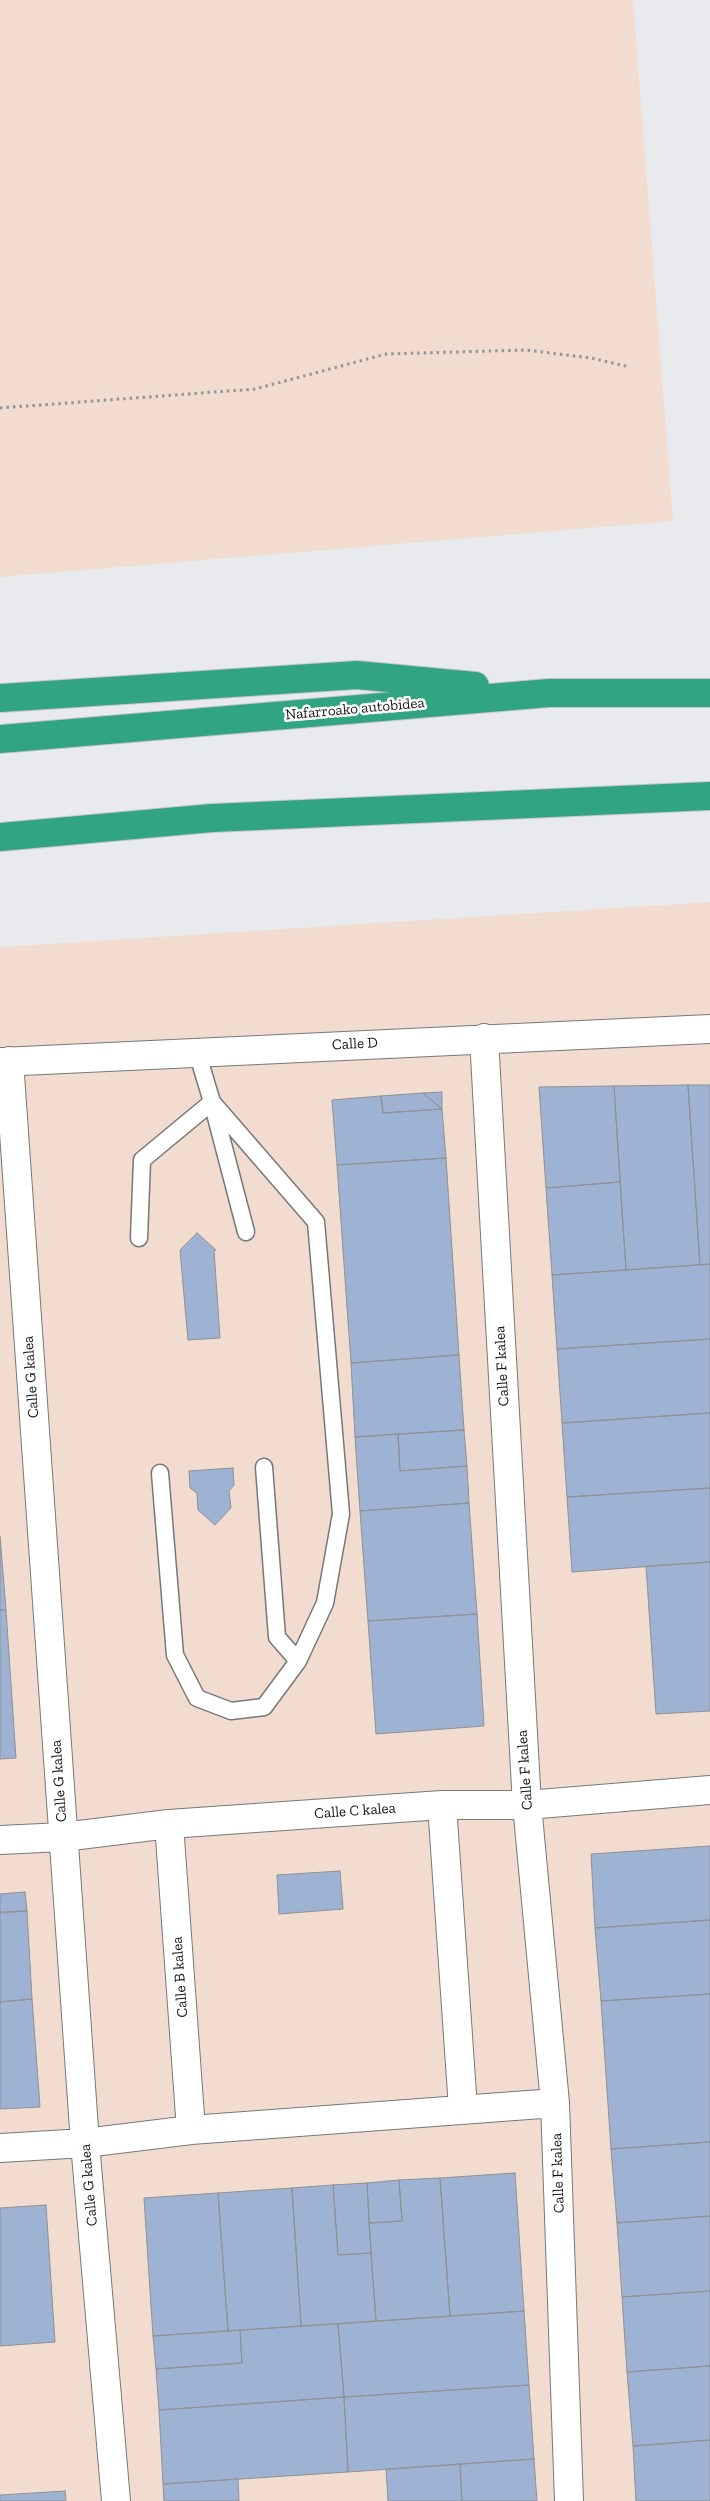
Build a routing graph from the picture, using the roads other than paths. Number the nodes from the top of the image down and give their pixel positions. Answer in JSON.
{"nodes":[{"id":1,"x":549,"y":693,"type":"junction"},
{"id":2,"x":710,"y":694,"type":"edge"},
{"id":3,"x":0,"y":698,"type":"edge"},
{"id":4,"x":0,"y":739,"type":"edge"},
{"id":5,"x":710,"y":796,"type":"edge"},
{"id":6,"x":0,"y":837,"type":"edge"},
{"id":7,"x":710,"y":1029,"type":"edge"},
{"id":8,"x":484,"y":1038,"type":"junction"},
{"id":9,"x":197,"y":1052,"type":"junction"},
{"id":10,"x":4,"y":1062,"type":"edge"},
{"id":11,"x":212,"y":1102,"type":"junction"},
{"id":12,"x":246,"y":1232,"type":"dead end"},
{"id":13,"x":139,"y":1238,"type":"dead end"},
{"id":14,"x":264,"y":1467,"type":"dead end"},
{"id":15,"x":160,"y":1473,"type":"dead end"},
{"id":16,"x":298,"y":1662,"type":"junction"},
{"id":17,"x":710,"y":1790,"type":"edge"},
{"id":18,"x":442,"y":1805,"type":"junction"},
{"id":19,"x":527,"y":1805,"type":"junction"},
{"id":20,"x":169,"y":1824,"type":"junction"},
{"id":21,"x":63,"y":1837,"type":"junction"},
{"id":22,"x":0,"y":1840,"type":"edge"},
{"id":23,"x":555,"y":2103,"type":"junction"},
{"id":24,"x":463,"y":2108,"type":"junction"},
{"id":25,"x":191,"y":2130,"type":"junction"},
{"id":26,"x":85,"y":2144,"type":"junction"},
{"id":27,"x":0,"y":2148,"type":"edge"},
{"id":28,"x":116,"y":2501,"type":"edge"},
{"id":29,"x":569,"y":2501,"type":"edge"}],
"edges":[{"from":1,"to":2,"type":"highway","name":"Nafarroako autobidea"},
{"from":1,"to":3,"type":"highway"},
{"from":1,"to":4,"type":"highway","name":"Nafarroako autobidea"},
{"from":5,"to":6,"type":"highway"},
{"from":7,"to":8,"type":"street","name":"Calle D"},
{"from":8,"to":9,"type":"street","name":"Calle D"},
{"from":8,"to":19,"type":"street","name":"Calle F kalea"},
{"from":9,"to":10,"type":"street","name":"Calle D"},
{"from":9,"to":11,"type":"lane"},
{"from":10,"to":21,"type":"street","name":"Calle G kalea"},
{"from":11,"to":12,"type":"lane"},
{"from":11,"to":13,"type":"lane"},
{"from":11,"to":16,"type":"lane"},
{"from":14,"to":16,"type":"lane"},
{"from":15,"to":16,"type":"lane"},
{"from":17,"to":19,"type":"street","name":"Calle C kalea"},
{"from":18,"to":19,"type":"street","name":"Calle C kalea"},
{"from":18,"to":20,"type":"street","name":"Calle C kalea"},
{"from":18,"to":24,"type":"street"},
{"from":19,"to":23,"type":"street","name":"Calle F kalea"},
{"from":20,"to":21,"type":"street","name":"Calle C kalea"},
{"from":20,"to":25,"type":"street","name":"Calle B kalea"},
{"from":21,"to":22,"type":"street","name":"Calle C kalea"},
{"from":21,"to":26,"type":"street","name":"Calle G kalea"},
{"from":23,"to":24,"type":"street"},
{"from":23,"to":29,"type":"street","name":"Calle F kalea"},
{"from":24,"to":25,"type":"street"},
{"from":25,"to":26,"type":"street"},
{"from":26,"to":27,"type":"street"},
{"from":26,"to":28,"type":"street","name":"Calle G kalea"}]}
